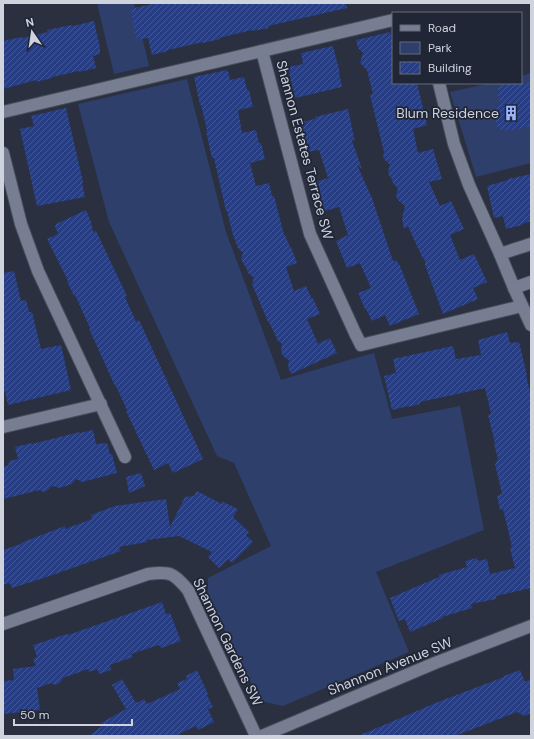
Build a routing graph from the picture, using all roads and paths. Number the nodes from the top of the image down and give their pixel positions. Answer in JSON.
{"nodes":[{"id":1,"x":392,"y":20,"type":"edge"},
{"id":2,"x":262,"y":51,"type":"junction"},
{"id":3,"x":439,"y":84,"type":"edge"},
{"id":4,"x":3,"y":112,"type":"edge"},
{"id":5,"x":3,"y":153,"type":"edge"},
{"id":6,"x":531,"y":244,"type":"edge"},
{"id":7,"x":500,"y":254,"type":"junction"},
{"id":8,"x":531,"y":282,"type":"edge"},
{"id":9,"x":514,"y":288,"type":"junction"},
{"id":10,"x":522,"y":306,"type":"junction"},
{"id":11,"x":531,"y":325,"type":"edge"},
{"id":12,"x":101,"y":404,"type":"junction"},
{"id":13,"x":3,"y":427,"type":"edge"},
{"id":14,"x":125,"y":457,"type":"dead end"},
{"id":15,"x":3,"y":624,"type":"edge"},
{"id":16,"x":531,"y":626,"type":"edge"},
{"id":17,"x":256,"y":736,"type":"edge"},
{"id":18,"x":262,"y":736,"type":"edge"}],
"edges":[{"from":1,"to":2,"type":"street","name":"Shannon Estates Terrace SW"},
{"from":2,"to":4,"type":"street","name":"Shannon Estates Terrace SW"},
{"from":2,"to":10,"type":"street","name":"Shannon Estates Terrace SW"},
{"from":3,"to":7,"type":"street"},
{"from":5,"to":12,"type":"street"},
{"from":6,"to":7,"type":"street"},
{"from":7,"to":9,"type":"street"},
{"from":8,"to":9,"type":"street"},
{"from":9,"to":10,"type":"street"},
{"from":10,"to":11,"type":"street"},
{"from":12,"to":13,"type":"street"},
{"from":12,"to":14,"type":"street"},
{"from":15,"to":17,"type":"street","name":"Shannon Gardens SW"},
{"from":16,"to":18,"type":"street","name":"Shannon Avenue SW"}]}
